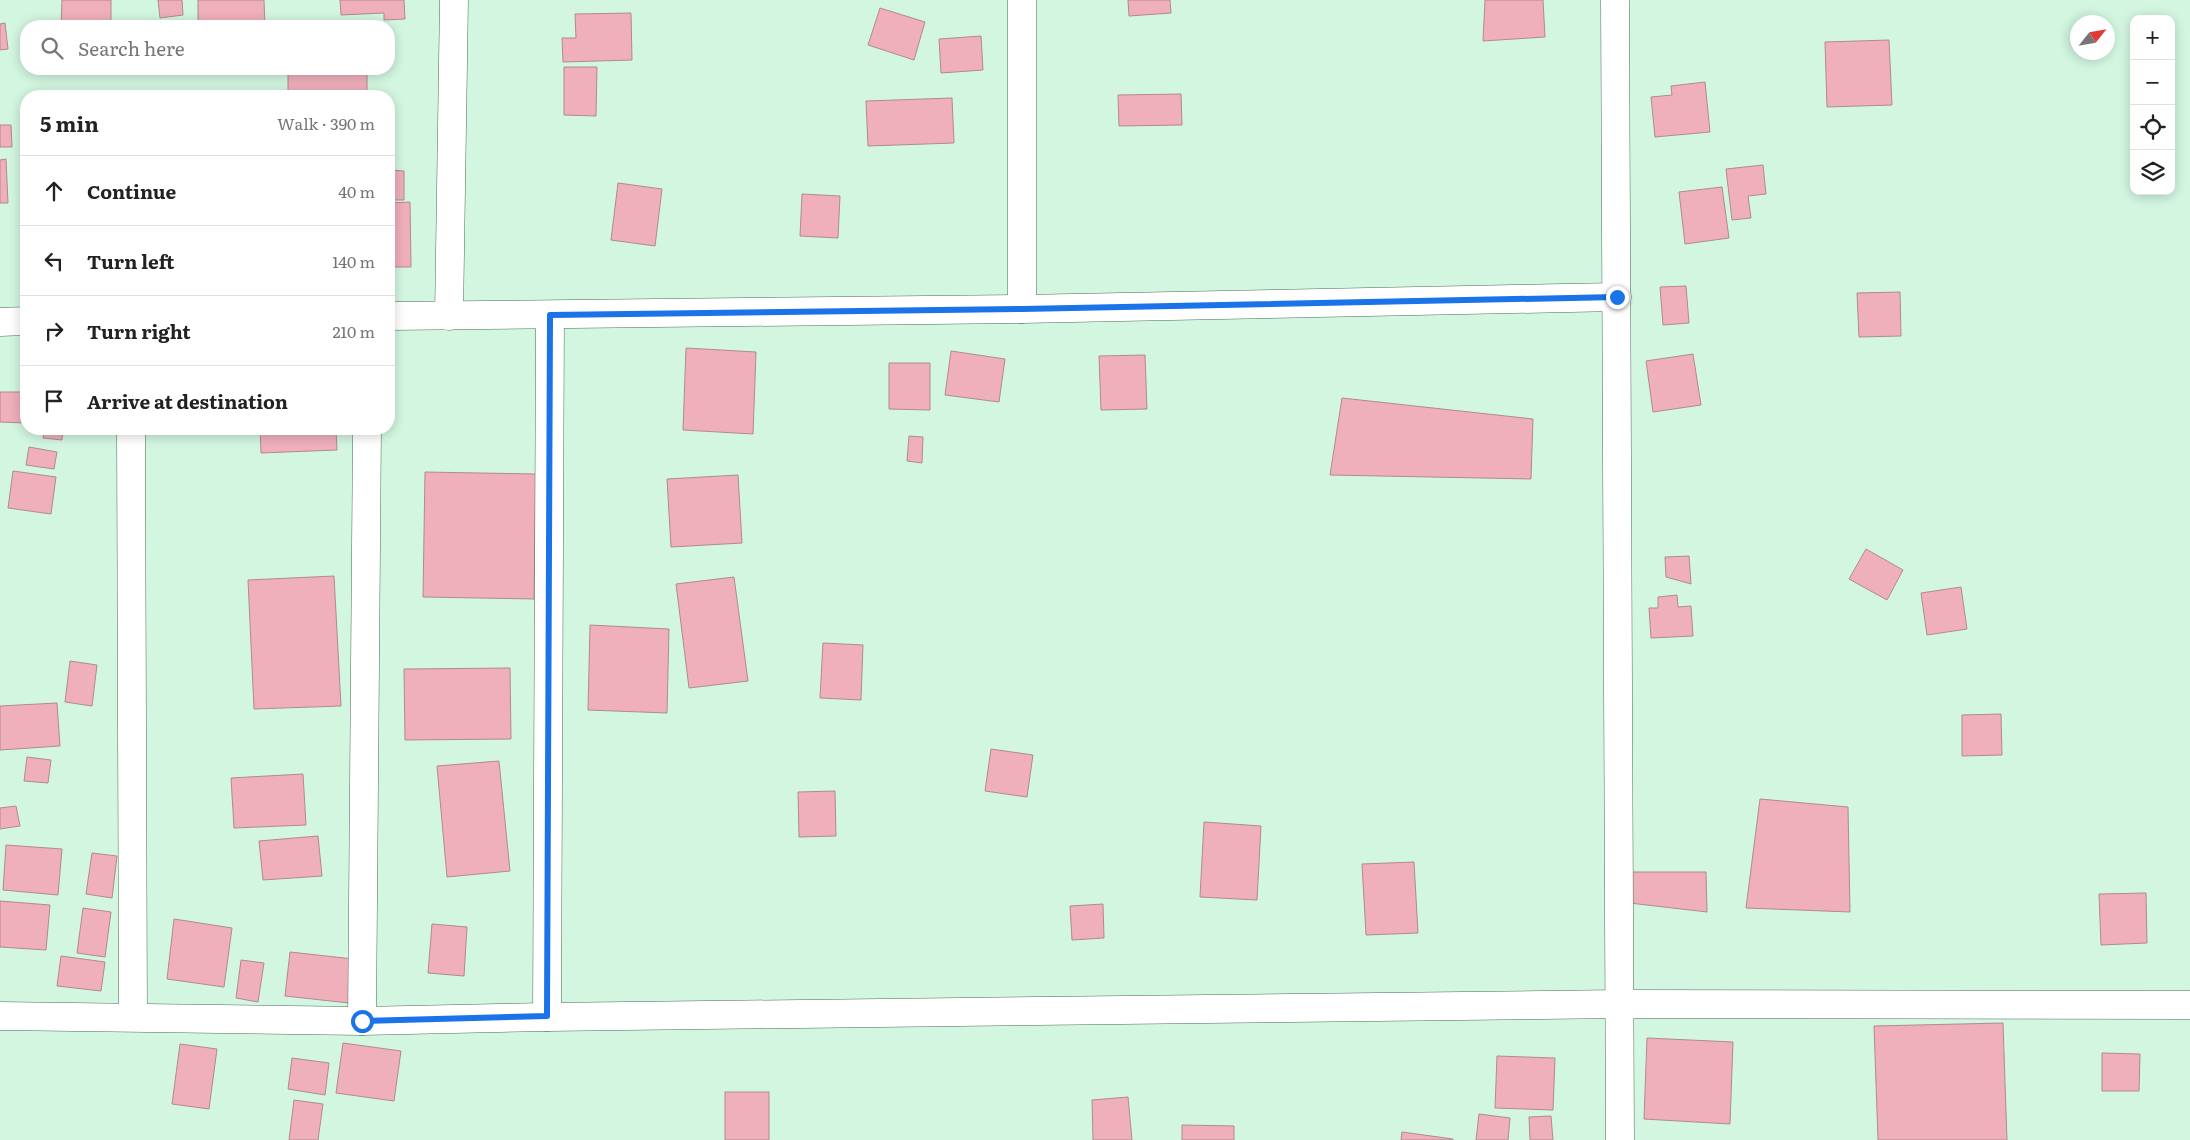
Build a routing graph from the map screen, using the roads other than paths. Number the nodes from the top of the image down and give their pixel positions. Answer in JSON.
{"nodes":[{"id":1,"x":454,"y":0,"type":"edge"},
{"id":2,"x":1022,"y":0,"type":"edge"},
{"id":3,"x":1615,"y":0,"type":"edge"},
{"id":4,"x":1617,"y":297,"type":"junction"},
{"id":5,"x":1022,"y":309,"type":"junction"},
{"id":6,"x":550,"y":315,"type":"junction"},
{"id":7,"x":395,"y":316,"type":"edge"},
{"id":8,"x":450,"y":316,"type":"junction"},
{"id":9,"x":0,"y":322,"type":"edge"},
{"id":10,"x":20,"y":322,"type":"edge"},
{"id":11,"x":131,"y":435,"type":"edge"},
{"id":12,"x":367,"y":435,"type":"edge"},
{"id":13,"x":1620,"y":1004,"type":"junction"},
{"id":14,"x":2190,"y":1005,"type":"edge"},
{"id":15,"x":0,"y":1016,"type":"edge"},
{"id":16,"x":547,"y":1016,"type":"junction"},
{"id":17,"x":132,"y":1017,"type":"junction"},
{"id":18,"x":362,"y":1021,"type":"junction"},
{"id":19,"x":1620,"y":1140,"type":"edge"}],
"edges":[{"from":1,"to":8,"type":"street"},
{"from":2,"to":5,"type":"street"},
{"from":3,"to":4,"type":"street"},
{"from":4,"to":5,"type":"street"},
{"from":4,"to":13,"type":"street"},
{"from":5,"to":6,"type":"street"},
{"from":6,"to":8,"type":"street"},
{"from":6,"to":16,"type":"street"},
{"from":7,"to":8,"type":"street"},
{"from":9,"to":10,"type":"street"},
{"from":11,"to":17,"type":"street"},
{"from":12,"to":18,"type":"street"},
{"from":13,"to":14,"type":"street"},
{"from":13,"to":16,"type":"street"},
{"from":13,"to":19,"type":"street"},
{"from":15,"to":17,"type":"street"},
{"from":16,"to":18,"type":"street"},
{"from":17,"to":18,"type":"street"}]}
